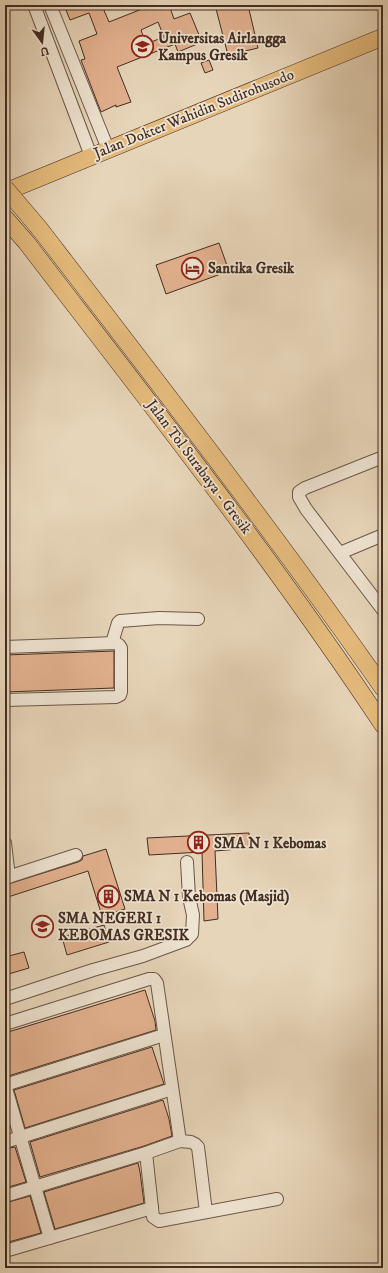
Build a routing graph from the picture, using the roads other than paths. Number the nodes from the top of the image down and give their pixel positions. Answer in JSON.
{"nodes":[{"id":1,"x":34,"y":5,"type":"edge"},
{"id":2,"x":50,"y":5,"type":"edge"},
{"id":3,"x":383,"y":38,"type":"edge"},
{"id":4,"x":383,"y":50,"type":"edge"},
{"id":5,"x":108,"y":149,"type":"junction"},
{"id":6,"x":91,"y":156,"type":"junction"},
{"id":7,"x":5,"y":188,"type":"edge"},
{"id":8,"x":5,"y":192,"type":"edge"},
{"id":9,"x":5,"y":203,"type":"edge"},
{"id":10,"x":5,"y":218,"type":"edge"},
{"id":11,"x":383,"y":457,"type":"edge"},
{"id":12,"x":383,"y":535,"type":"edge"},
{"id":13,"x":340,"y":553,"type":"junction"},
{"id":14,"x":378,"y":595,"type":"edge"},
{"id":15,"x":383,"y":610,"type":"edge"},
{"id":16,"x":198,"y":619,"type":"dead end"},
{"id":17,"x":112,"y":643,"type":"junction"},
{"id":18,"x":5,"y":647,"type":"edge"},
{"id":19,"x":383,"y":688,"type":"edge"},
{"id":20,"x":5,"y":700,"type":"edge"},
{"id":21,"x":383,"y":724,"type":"edge"},
{"id":22,"x":5,"y":843,"type":"edge"},
{"id":23,"x":76,"y":855,"type":"dead end"},
{"id":24,"x":187,"y":862,"type":"dead end"},
{"id":25,"x":7,"y":877,"type":"edge"},
{"id":26,"x":5,"y":999,"type":"edge"},
{"id":27,"x":5,"y":1024,"type":"edge"},
{"id":28,"x":164,"y":1035,"type":"junction"},
{"id":29,"x":5,"y":1085,"type":"edge"},
{"id":30,"x":172,"y":1089,"type":"junction"},
{"id":31,"x":21,"y":1137,"type":"junction"},
{"id":32,"x":180,"y":1141,"type":"junction"},
{"id":33,"x":5,"y":1142,"type":"edge"},
{"id":34,"x":146,"y":1153,"type":"junction"},
{"id":35,"x":36,"y":1187,"type":"junction"},
{"id":36,"x":5,"y":1196,"type":"edge"},
{"id":37,"x":277,"y":1199,"type":"dead end"},
{"id":38,"x":152,"y":1208,"type":"junction"},
{"id":39,"x":206,"y":1212,"type":"junction"},
{"id":40,"x":50,"y":1238,"type":"junction"},
{"id":41,"x":5,"y":1251,"type":"edge"}],
"edges":[{"from":1,"to":6,"type":"street"},
{"from":2,"to":5,"type":"street"},
{"from":3,"to":5,"type":"highway","name":"Jalan Dokter Wahidin Sudirohusodo"},
{"from":4,"to":9,"type":"highway","name":"Jalan Dokter Wahidin Sudirohusodo"},
{"from":5,"to":6,"type":"highway","name":"Jalan Dokter Wahidin Sudirohusodo"},
{"from":6,"to":8,"type":"highway","name":"Jalan Dokter Wahidin Sudirohusodo"},
{"from":7,"to":19,"type":"highway","name":"Jalan Tol Surabaya - Gresik","bridge":true},
{"from":10,"to":21,"type":"highway","name":"Jalan Tol Surabaya - Gresik"},
{"from":11,"to":13,"type":"street"},
{"from":12,"to":13,"type":"street"},
{"from":13,"to":14,"type":"street"},
{"from":14,"to":15,"type":"street"},
{"from":16,"to":17,"type":"street"},
{"from":17,"to":18,"type":"street"},
{"from":17,"to":20,"type":"street"},
{"from":22,"to":25,"type":"street"},
{"from":23,"to":25,"type":"street"},
{"from":24,"to":26,"type":"street"},
{"from":27,"to":28,"type":"street"},
{"from":28,"to":29,"type":"street"},
{"from":28,"to":30,"type":"street"},
{"from":29,"to":31,"type":"street"},
{"from":30,"to":31,"type":"street"},
{"from":30,"to":32,"type":"street"},
{"from":31,"to":33,"type":"street"},
{"from":31,"to":35,"type":"street"},
{"from":32,"to":34,"type":"street"},
{"from":32,"to":39,"type":"street"},
{"from":34,"to":35,"type":"street"},
{"from":34,"to":38,"type":"street"},
{"from":35,"to":36,"type":"street"},
{"from":35,"to":40,"type":"street"},
{"from":37,"to":39,"type":"street"},
{"from":38,"to":39,"type":"street"},
{"from":38,"to":40,"type":"street"},
{"from":40,"to":41,"type":"street"}]}
